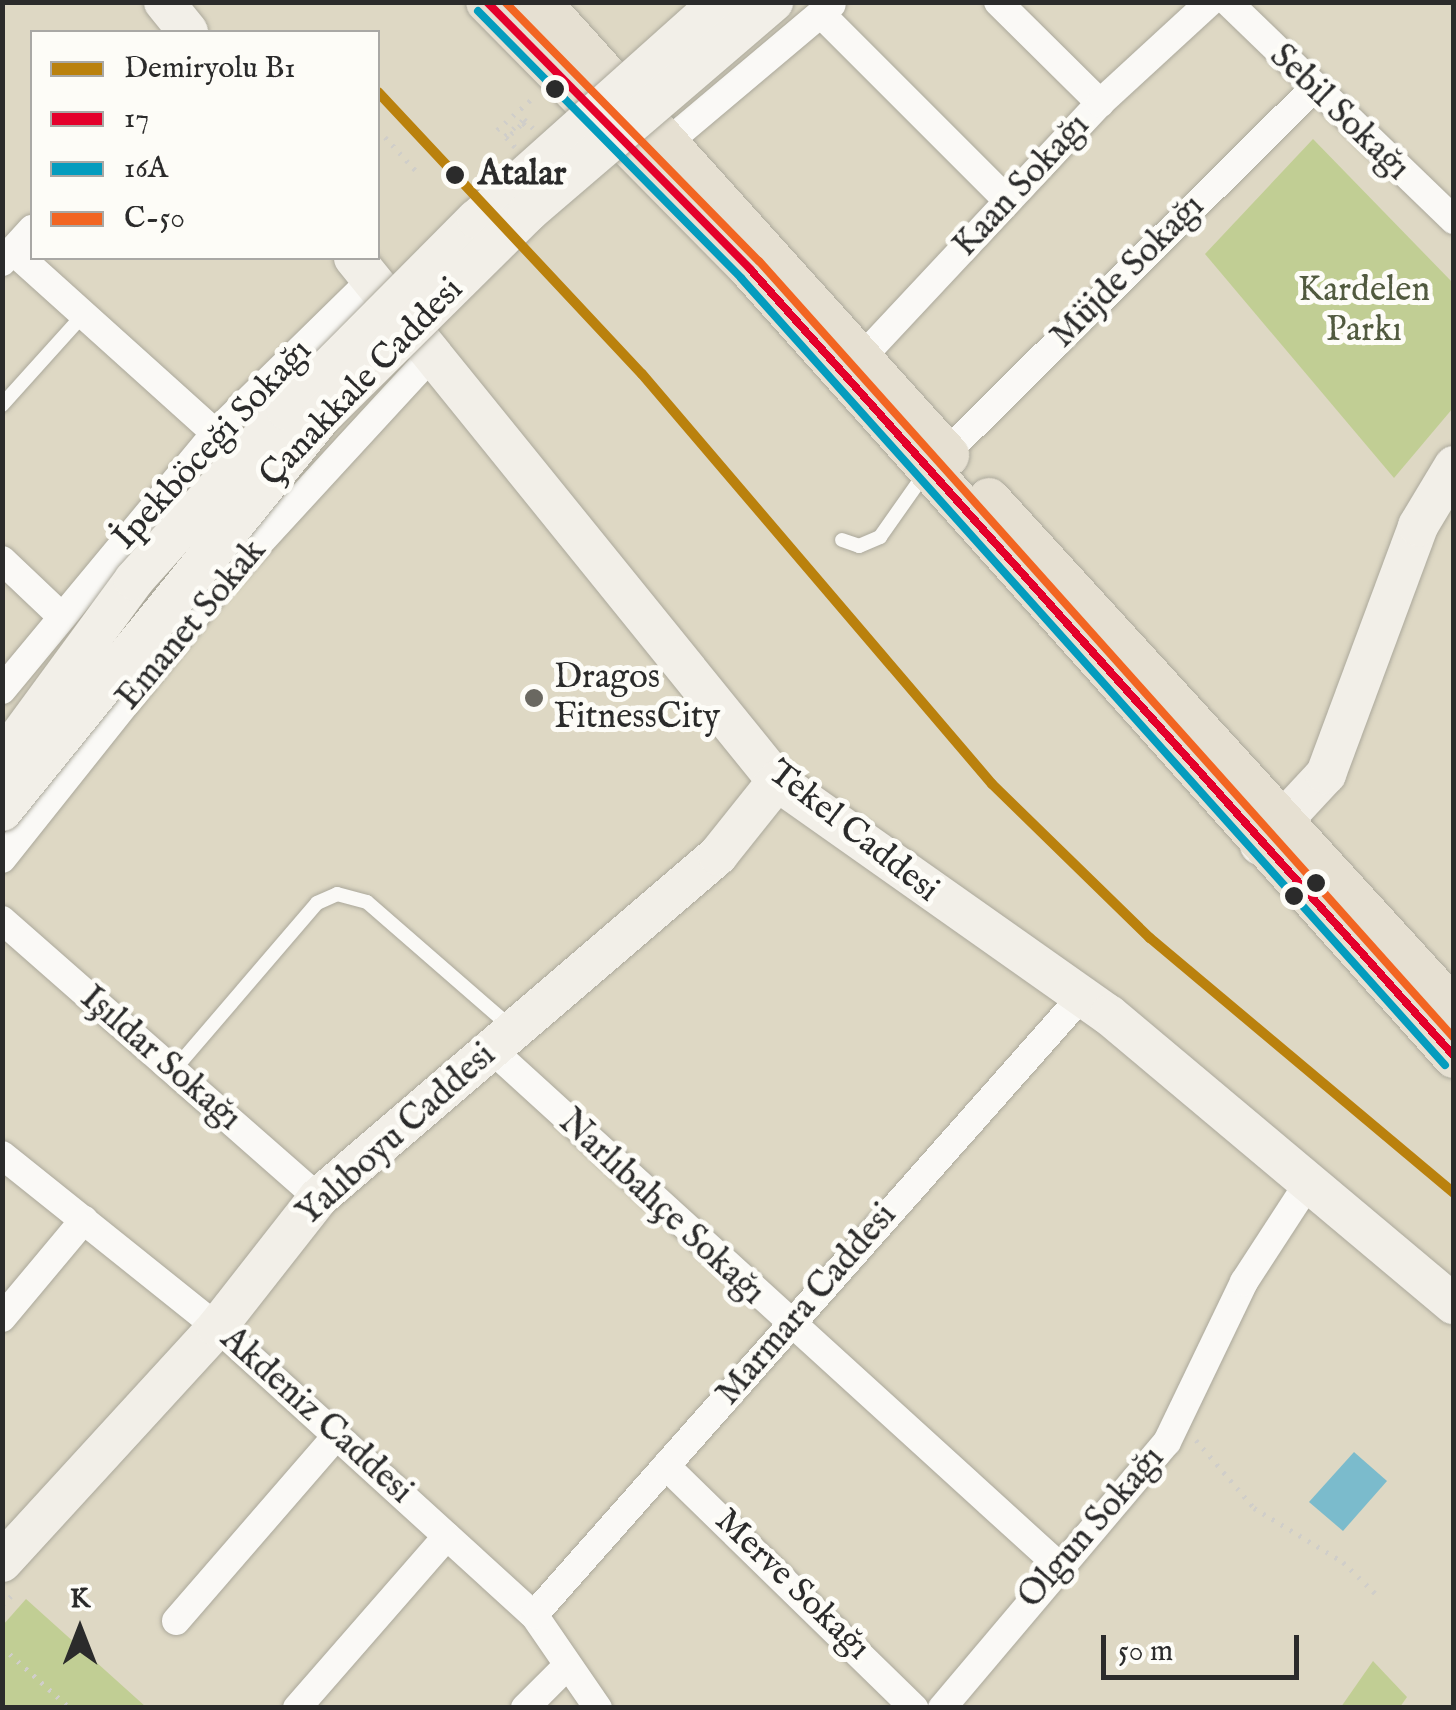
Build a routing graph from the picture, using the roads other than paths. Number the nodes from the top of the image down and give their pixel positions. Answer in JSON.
{"nodes":[{"id":1,"x":164,"y":2,"type":"edge"},
{"id":2,"x":487,"y":2,"type":"edge"},
{"id":3,"x":540,"y":2,"type":"edge"},
{"id":4,"x":720,"y":2,"type":"edge"},
{"id":5,"x":772,"y":2,"type":"edge"},
{"id":6,"x":998,"y":2,"type":"edge"},
{"id":7,"x":1210,"y":2,"type":"edge"},
{"id":8,"x":1228,"y":2,"type":"edge"},
{"id":9,"x":827,"y":9,"type":"edge"},
{"id":10,"x":186,"y":30,"type":"edge"},
{"id":11,"x":1311,"y":90,"type":"junction"},
{"id":12,"x":1100,"y":103,"type":"junction"},
{"id":13,"x":658,"y":151,"type":"junction"},
{"id":14,"x":1007,"y":200,"type":"junction"},
{"id":15,"x":1454,"y":220,"type":"edge"},
{"id":16,"x":30,"y":231,"type":"edge"},
{"id":17,"x":8,"y":257,"type":"edge"},
{"id":18,"x":363,"y":269,"type":"edge"},
{"id":19,"x":84,"y":314,"type":"junction"},
{"id":20,"x":432,"y":355,"type":"junction"},
{"id":21,"x":853,"y":367,"type":"junction"},
{"id":22,"x":2,"y":405,"type":"edge"},
{"id":23,"x":215,"y":433,"type":"junction"},
{"id":24,"x":936,"y":462,"type":"junction"},
{"id":25,"x":1449,"y":483,"type":"edge"},
{"id":26,"x":842,"y":540,"type":"dead end"},
{"id":27,"x":2,"y":560,"type":"edge"},
{"id":28,"x":61,"y":616,"type":"junction"},
{"id":29,"x":2,"y":690,"type":"edge"},
{"id":30,"x":2,"y":760,"type":"edge"},
{"id":31,"x":777,"y":781,"type":"junction"},
{"id":32,"x":2,"y":811,"type":"edge"},
{"id":33,"x":1272,"y":833,"type":"junction"},
{"id":34,"x":2,"y":859,"type":"edge"},
{"id":35,"x":2,"y":920,"type":"edge"},
{"id":36,"x":1082,"y":996,"type":"junction"},
{"id":37,"x":1454,"y":1009,"type":"edge"},
{"id":38,"x":503,"y":1039,"type":"junction"},
{"id":39,"x":1454,"y":1056,"type":"edge"},
{"id":40,"x":173,"y":1071,"type":"junction"},
{"id":41,"x":2,"y":1155,"type":"edge"},
{"id":42,"x":1311,"y":1179,"type":"junction"},
{"id":43,"x":318,"y":1198,"type":"junction"},
{"id":44,"x":84,"y":1220,"type":"junction"},
{"id":45,"x":1454,"y":1304,"type":"edge"},
{"id":46,"x":2,"y":1318,"type":"edge"},
{"id":47,"x":786,"y":1326,"type":"junction"},
{"id":48,"x":217,"y":1327,"type":"junction"},
{"id":49,"x":337,"y":1434,"type":"junction"},
{"id":50,"x":666,"y":1466,"type":"junction"},
{"id":51,"x":447,"y":1536,"type":"junction"},
{"id":52,"x":2,"y":1562,"type":"edge"},
{"id":53,"x":1058,"y":1565,"type":"junction"},
{"id":54,"x":534,"y":1616,"type":"junction"},
{"id":55,"x":176,"y":1621,"type":"dead end"},
{"id":56,"x":564,"y":1668,"type":"junction"},
{"id":57,"x":298,"y":1708,"type":"edge"},
{"id":58,"x":526,"y":1708,"type":"edge"},
{"id":59,"x":598,"y":1708,"type":"edge"},
{"id":60,"x":914,"y":1708,"type":"edge"},
{"id":61,"x":942,"y":1708,"type":"edge"}],
"edges":[{"from":1,"to":10,"type":"street"},
{"from":2,"to":13,"type":"main road"},
{"from":3,"to":13,"type":"main road"},
{"from":4,"to":30,"type":"street","name":"Çanakkale Caddesi","bridge":true},
{"from":5,"to":32,"type":"street","name":"Çanakkale Caddesi","bridge":true},
{"from":6,"to":12,"type":"street"},
{"from":7,"to":12,"type":"street","name":"Kaan Sokağı"},
{"from":8,"to":11,"type":"street","name":"Sebil Sokağı"},
{"from":9,"to":13,"type":"street"},
{"from":9,"to":14,"type":"street"},
{"from":11,"to":15,"type":"street","name":"Sebil Sokağı"},
{"from":11,"to":24,"type":"street","name":"Müjde Sokağı"},
{"from":12,"to":14,"type":"street","name":"Kaan Sokağı"},
{"from":13,"to":21,"type":"main road"},
{"from":14,"to":21,"type":"street","name":"Kaan Sokağı"},
{"from":16,"to":17,"type":"street"},
{"from":17,"to":19,"type":"street"},
{"from":18,"to":20,"type":"street","name":"Tekel Caddesi"},
{"from":18,"to":23,"type":"street","name":"İpekböceği Sokağı"},
{"from":19,"to":22,"type":"lane"},
{"from":19,"to":23,"type":"street"},
{"from":20,"to":31,"type":"street","name":"Tekel Caddesi"},
{"from":20,"to":34,"type":"street","name":"Emanet Sokak"},
{"from":21,"to":24,"type":"main road"},
{"from":23,"to":28,"type":"street","name":"İpekböceği Sokağı"},
{"from":24,"to":26,"type":"lane"},
{"from":24,"to":33,"type":"main road"},
{"from":25,"to":33,"type":"street"},
{"from":27,"to":28,"type":"street"},
{"from":28,"to":29,"type":"street","name":"İpekböceği Sokağı"},
{"from":31,"to":36,"type":"street","name":"Tekel Caddesi"},
{"from":31,"to":38,"type":"street","name":"Yalıboyu Caddesi"},
{"from":33,"to":37,"type":"main road"},
{"from":33,"to":39,"type":"main road"},
{"from":35,"to":40,"type":"street","name":"Işıldar Sokağı"},
{"from":36,"to":42,"type":"street","name":"Tekel Caddesi"},
{"from":36,"to":47,"type":"street","name":"Marmara Caddesi"},
{"from":38,"to":40,"type":"lane"},
{"from":38,"to":43,"type":"street","name":"Yalıboyu Caddesi"},
{"from":38,"to":47,"type":"street","name":"Narlıbahçe Sokağı"},
{"from":40,"to":43,"type":"street","name":"Işıldar Sokağı"},
{"from":41,"to":44,"type":"street","name":"Akdeniz Caddesi"},
{"from":42,"to":45,"type":"street","name":"Tekel Caddesi"},
{"from":42,"to":53,"type":"street","name":"Olgun Sokağı"},
{"from":43,"to":48,"type":"street","name":"Yalıboyu Caddesi"},
{"from":44,"to":46,"type":"street"},
{"from":44,"to":48,"type":"street","name":"Akdeniz Caddesi"},
{"from":47,"to":50,"type":"street","name":"Marmara Caddesi"},
{"from":47,"to":53,"type":"street","name":"Narlıbahçe Sokağı"},
{"from":48,"to":49,"type":"street","name":"Akdeniz Caddesi"},
{"from":48,"to":52,"type":"street","name":"Yalıboyu Caddesi"},
{"from":49,"to":51,"type":"street","name":"Akdeniz Caddesi"},
{"from":49,"to":55,"type":"street"},
{"from":50,"to":54,"type":"street","name":"Marmara Caddesi"},
{"from":50,"to":60,"type":"street","name":"Merve Sokağı"},
{"from":51,"to":54,"type":"street","name":"Akdeniz Caddesi"},
{"from":51,"to":57,"type":"street"},
{"from":53,"to":61,"type":"street","name":"Olgun Sokağı"},
{"from":54,"to":56,"type":"street","name":"Akdeniz Caddesi"},
{"from":56,"to":58,"type":"street"},
{"from":56,"to":59,"type":"street","name":"Akdeniz Caddesi"}]}
